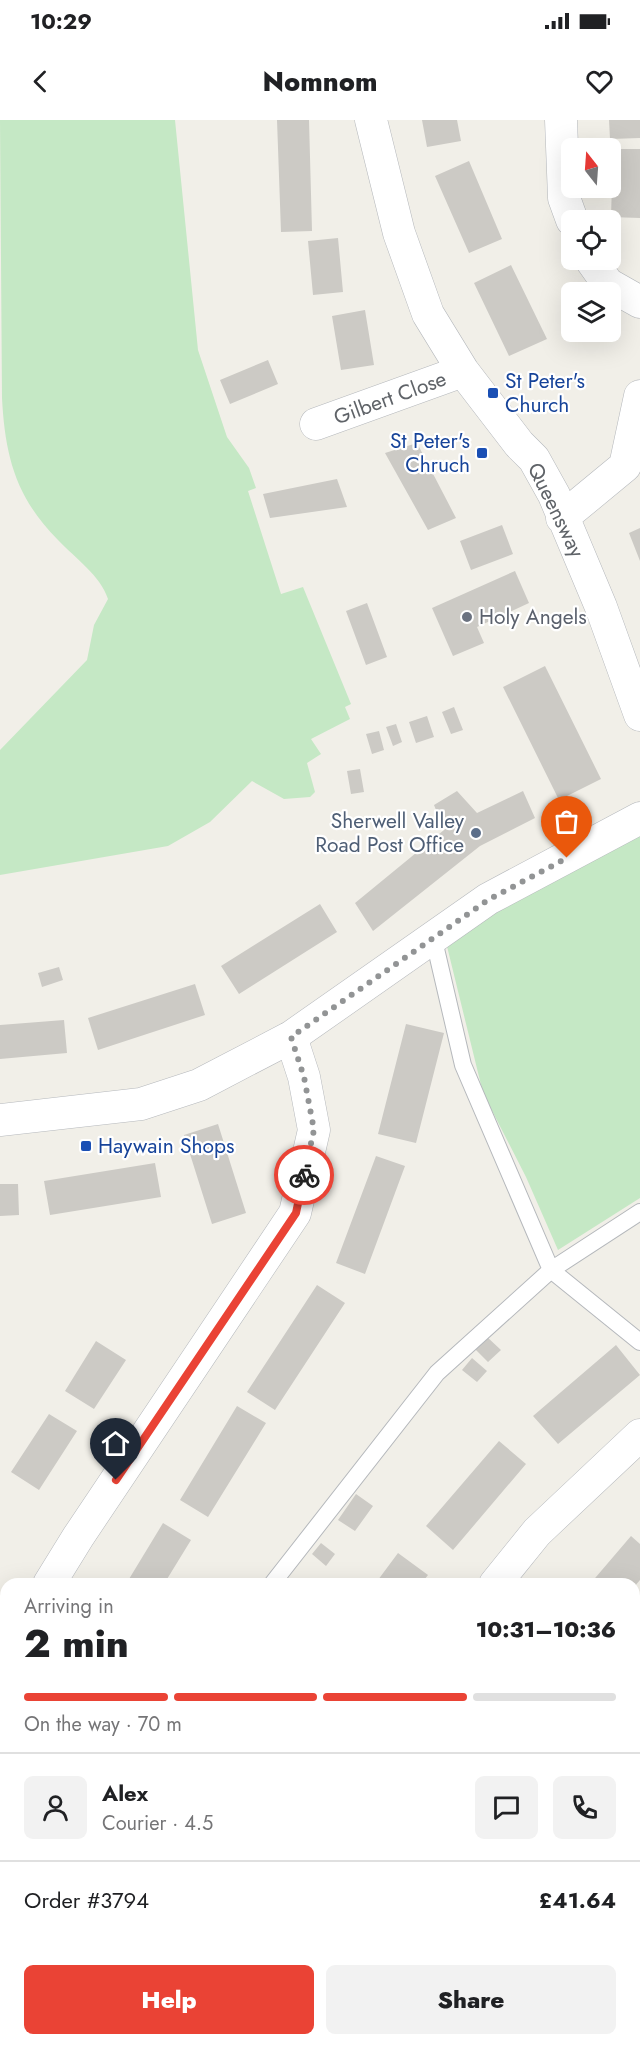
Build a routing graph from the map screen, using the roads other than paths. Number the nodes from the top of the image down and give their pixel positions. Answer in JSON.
{"nodes":[{"id":1,"x":371,"y":120,"type":"edge"},
{"id":2,"x":561,"y":120,"type":"edge"},
{"id":3,"x":568,"y":210,"type":"edge"},
{"id":4,"x":598,"y":270,"type":"edge"},
{"id":5,"x":640,"y":302,"type":"edge"},
{"id":6,"x":463,"y":371,"type":"junction"},
{"id":7,"x":640,"y":396,"type":"edge"},
{"id":8,"x":316,"y":424,"type":"dead end"},
{"id":9,"x":562,"y":518,"type":"junction"},
{"id":10,"x":629,"y":651,"type":"edge"},
{"id":11,"x":640,"y":715,"type":"edge"},
{"id":12,"x":640,"y":818,"type":"edge"},
{"id":13,"x":433,"y":936,"type":"junction"},
{"id":14,"x":291,"y":1037,"type":"junction"},
{"id":15,"x":0,"y":1120,"type":"edge"},
{"id":16,"x":640,"y":1212,"type":"edge"},
{"id":17,"x":551,"y":1270,"type":"junction"},
{"id":18,"x":640,"y":1342,"type":"edge"},
{"id":19,"x":640,"y":1435,"type":"edge"},
{"id":20,"x":53,"y":1578,"type":"edge"},
{"id":21,"x":277,"y":1578,"type":"edge"},
{"id":22,"x":500,"y":1578,"type":"edge"}],
"edges":[{"from":1,"to":6,"type":"street","name":"Queensway"},
{"from":2,"to":3,"type":"street"},
{"from":4,"to":5,"type":"street"},
{"from":6,"to":8,"type":"street","name":"Gilbert Close"},
{"from":6,"to":9,"type":"street","name":"Queensway"},
{"from":7,"to":9,"type":"street"},
{"from":9,"to":10,"type":"street","name":"Queensway"},
{"from":10,"to":11,"type":"street","name":"Queensway"},
{"from":12,"to":13,"type":"street"},
{"from":13,"to":14,"type":"street"},
{"from":13,"to":17,"type":"lane"},
{"from":14,"to":15,"type":"street"},
{"from":14,"to":20,"type":"street"},
{"from":16,"to":17,"type":"lane"},
{"from":17,"to":18,"type":"lane"},
{"from":17,"to":21,"type":"lane"},
{"from":19,"to":22,"type":"street"}]}
